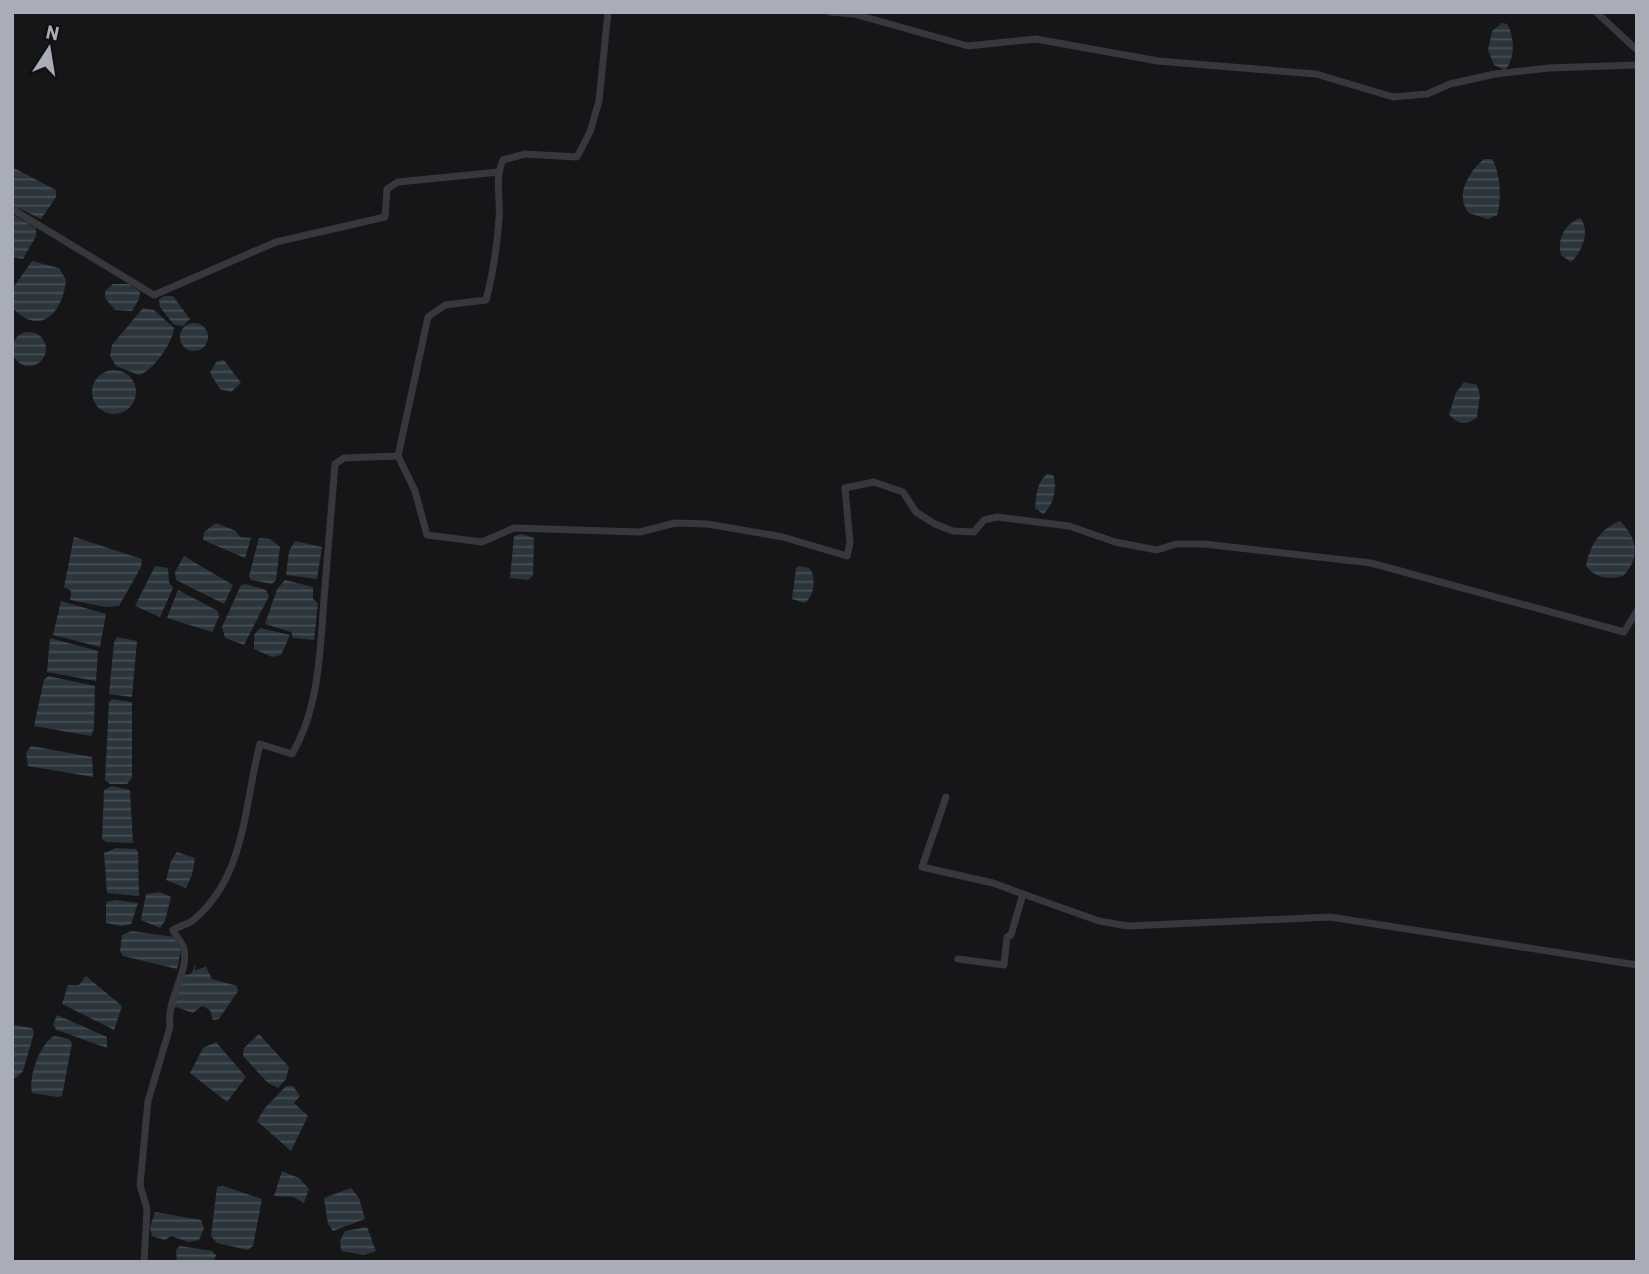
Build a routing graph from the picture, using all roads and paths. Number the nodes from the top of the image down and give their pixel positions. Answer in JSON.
{"nodes":[{"id":1,"x":608,"y":12,"type":"edge"},
{"id":2,"x":830,"y":12,"type":"edge"},
{"id":3,"x":1596,"y":12,"type":"edge"},
{"id":4,"x":1637,"y":50,"type":"edge"},
{"id":5,"x":1637,"y":65,"type":"edge"},
{"id":6,"x":499,"y":172,"type":"junction"},
{"id":7,"x":12,"y":209,"type":"edge"},
{"id":8,"x":398,"y":456,"type":"junction"},
{"id":9,"x":1637,"y":611,"type":"edge"},
{"id":10,"x":946,"y":797,"type":"dead end"},
{"id":11,"x":1023,"y":894,"type":"junction"},
{"id":12,"x":958,"y":959,"type":"dead end"},
{"id":13,"x":1637,"y":965,"type":"edge"},
{"id":14,"x":144,"y":1262,"type":"edge"}],
"edges":[{"from":1,"to":6,"type":"street"},
{"from":2,"to":5,"type":"street"},
{"from":3,"to":4,"type":"street"},
{"from":6,"to":7,"type":"street"},
{"from":6,"to":8,"type":"street"},
{"from":8,"to":9,"type":"street"},
{"from":8,"to":14,"type":"street"},
{"from":10,"to":11,"type":"street"},
{"from":11,"to":12,"type":"street"},
{"from":11,"to":13,"type":"street"}]}
